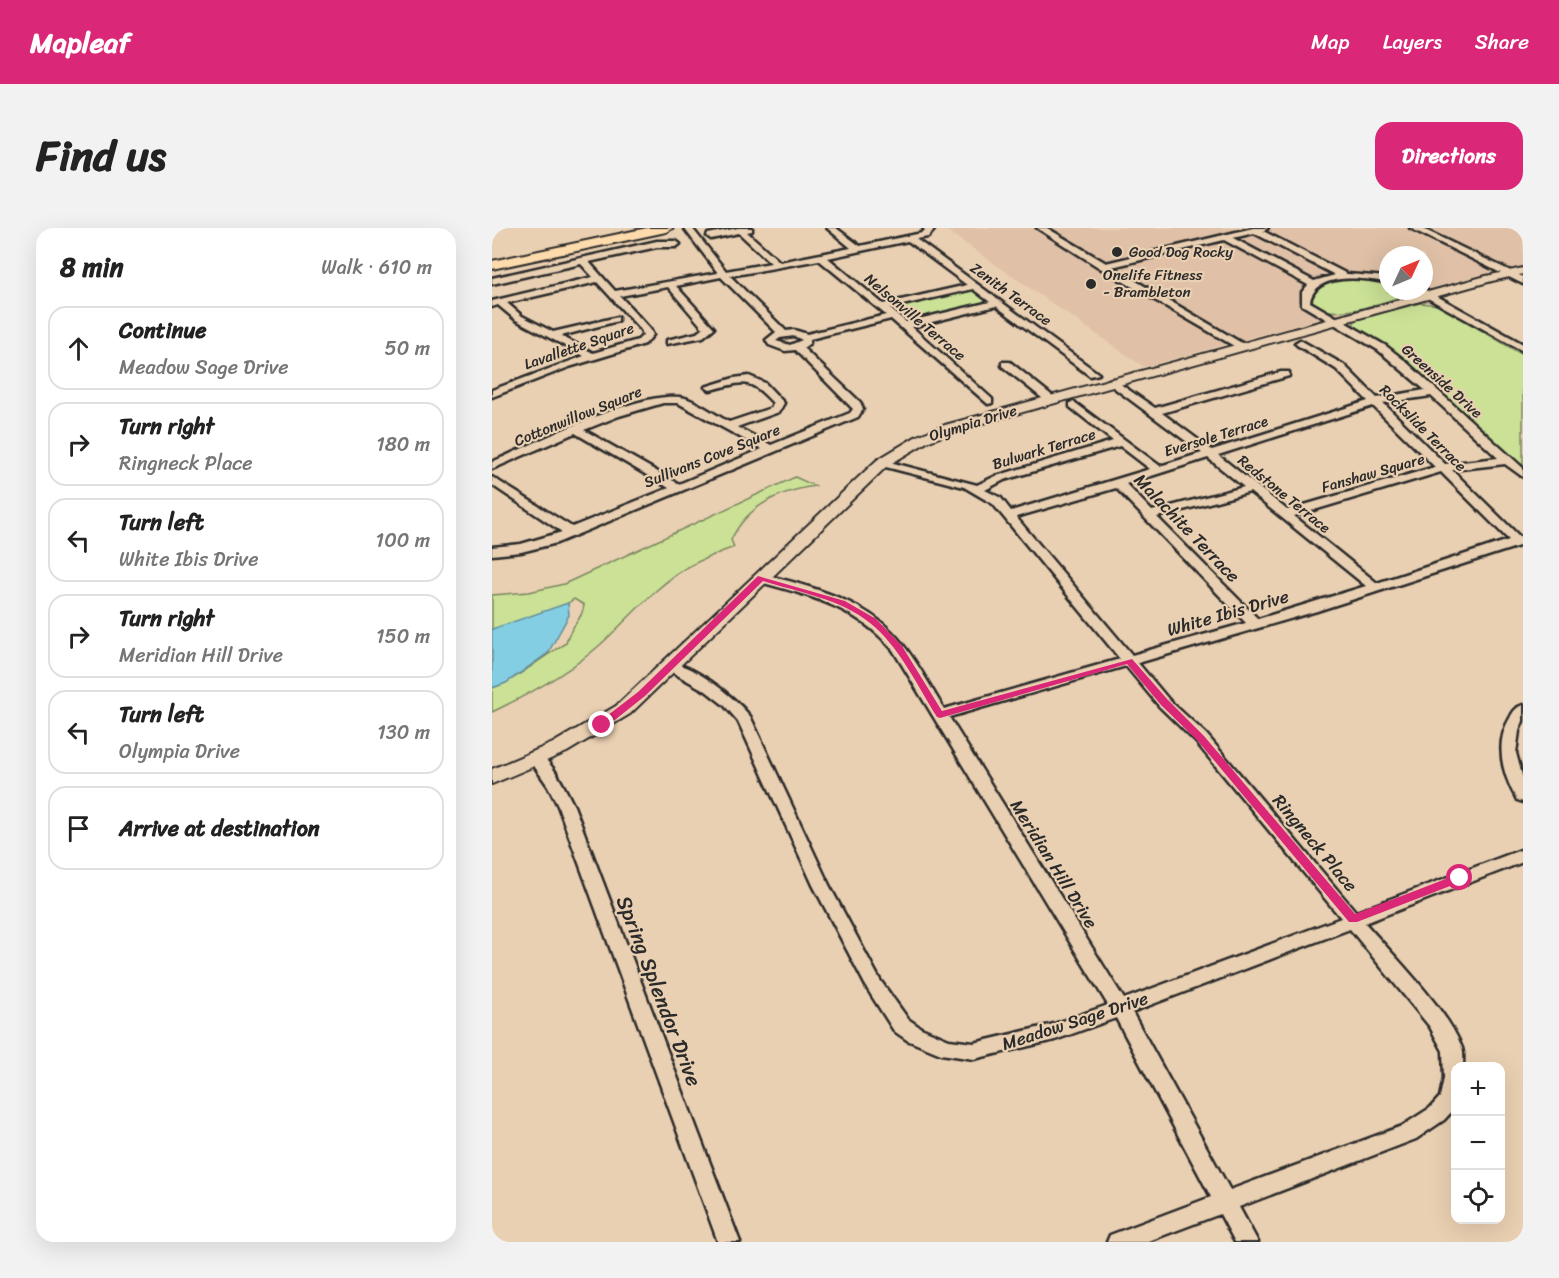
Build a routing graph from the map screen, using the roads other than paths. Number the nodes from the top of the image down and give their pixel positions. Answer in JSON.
{"nodes":[{"id":1,"x":614,"y":228,"type":"edge"},
{"id":2,"x":666,"y":228,"type":"edge"},
{"id":3,"x":688,"y":228,"type":"edge"},
{"id":4,"x":752,"y":228,"type":"edge"},
{"id":5,"x":831,"y":228,"type":"edge"},
{"id":6,"x":927,"y":228,"type":"edge"},
{"id":7,"x":1041,"y":228,"type":"edge"},
{"id":8,"x":1414,"y":228,"type":"edge"},
{"id":9,"x":1260,"y":229,"type":"edge"},
{"id":10,"x":740,"y":230,"type":"junction"},
{"id":11,"x":711,"y":236,"type":"dead end"},
{"id":12,"x":1225,"y":237,"type":"junction"},
{"id":13,"x":909,"y":238,"type":"junction"},
{"id":14,"x":676,"y":243,"type":"dead end"},
{"id":15,"x":858,"y":249,"type":"junction"},
{"id":16,"x":492,"y":254,"type":"edge"},
{"id":17,"x":821,"y":257,"type":"junction"},
{"id":18,"x":582,"y":260,"type":"junction"},
{"id":19,"x":492,"y":265,"type":"edge"},
{"id":20,"x":778,"y":265,"type":"junction"},
{"id":21,"x":1103,"y":266,"type":"junction"},
{"id":22,"x":1516,"y":272,"type":"edge"},
{"id":23,"x":722,"y":274,"type":"junction"},
{"id":24,"x":1344,"y":276,"type":"junction"},
{"id":25,"x":600,"y":278,"type":"junction"},
{"id":26,"x":1379,"y":279,"type":"edge"},
{"id":27,"x":492,"y":281,"type":"edge"},
{"id":28,"x":1523,"y":281,"type":"edge"},
{"id":29,"x":669,"y":283,"type":"junction"},
{"id":30,"x":1313,"y":284,"type":"junction"},
{"id":31,"x":974,"y":286,"type":"junction"},
{"id":32,"x":1433,"y":291,"type":"edge"},
{"id":33,"x":614,"y":294,"type":"junction"},
{"id":34,"x":1433,"y":298,"type":"edge"},
{"id":35,"x":1402,"y":300,"type":"edge"},
{"id":36,"x":496,"y":303,"type":"edge"},
{"id":37,"x":998,"y":303,"type":"junction"},
{"id":38,"x":881,"y":307,"type":"junction"},
{"id":39,"x":893,"y":316,"type":"junction"},
{"id":40,"x":615,"y":319,"type":"dead end"},
{"id":41,"x":1334,"y":321,"type":"junction"},
{"id":42,"x":903,"y":326,"type":"junction"},
{"id":43,"x":783,"y":334,"type":"junction"},
{"id":44,"x":553,"y":336,"type":"junction"},
{"id":45,"x":806,"y":337,"type":"junction"},
{"id":46,"x":670,"y":342,"type":"dead end"},
{"id":47,"x":1300,"y":343,"type":"dead end"},
{"id":48,"x":797,"y":347,"type":"junction"},
{"id":49,"x":1241,"y":347,"type":"junction"},
{"id":50,"x":1523,"y":348,"type":"edge"},
{"id":51,"x":592,"y":356,"type":"junction"},
{"id":52,"x":1006,"y":364,"type":"dead end"},
{"id":53,"x":1094,"y":374,"type":"dead end"},
{"id":54,"x":1285,"y":374,"type":"dead end"},
{"id":55,"x":1113,"y":382,"type":"junction"},
{"id":56,"x":492,"y":384,"type":"edge"},
{"id":57,"x":710,"y":387,"type":"dead end"},
{"id":58,"x":497,"y":392,"type":"edge"},
{"id":59,"x":1434,"y":392,"type":"junction"},
{"id":60,"x":1051,"y":400,"type":"junction"},
{"id":61,"x":988,"y":401,"type":"dead end"},
{"id":62,"x":1376,"y":402,"type":"junction"},
{"id":63,"x":1074,"y":405,"type":"dead end"},
{"id":64,"x":1153,"y":412,"type":"junction"},
{"id":65,"x":729,"y":426,"type":"junction"},
{"id":66,"x":577,"y":430,"type":"junction"},
{"id":67,"x":1121,"y":441,"type":"junction"},
{"id":68,"x":771,"y":450,"type":"junction"},
{"id":69,"x":1210,"y":454,"type":"junction"},
{"id":70,"x":1507,"y":460,"type":"junction"},
{"id":71,"x":882,"y":463,"type":"junction"},
{"id":72,"x":492,"y":466,"type":"edge"},
{"id":73,"x":1443,"y":468,"type":"junction"},
{"id":74,"x":1158,"y":470,"type":"junction"},
{"id":75,"x":1523,"y":474,"type":"edge"},
{"id":76,"x":492,"y":480,"type":"edge"},
{"id":77,"x":1118,"y":483,"type":"junction"},
{"id":78,"x":678,"y":488,"type":"junction"},
{"id":79,"x":1253,"y":488,"type":"junction"},
{"id":80,"x":978,"y":489,"type":"junction"},
{"id":81,"x":1009,"y":515,"type":"junction"},
{"id":82,"x":1149,"y":515,"type":"junction"},
{"id":83,"x":1284,"y":515,"type":"junction"},
{"id":84,"x":571,"y":532,"type":"junction"},
{"id":85,"x":1521,"y":541,"type":"edge"},
{"id":86,"x":492,"y":551,"type":"edge"},
{"id":87,"x":761,"y":578,"type":"junction"},
{"id":88,"x":1376,"y":588,"type":"junction"},
{"id":89,"x":1255,"y":624,"type":"junction"},
{"id":90,"x":1129,"y":661,"type":"junction"},
{"id":91,"x":670,"y":667,"type":"junction"},
{"id":92,"x":1523,"y":710,"type":"edge"},
{"id":93,"x":940,"y":714,"type":"junction"},
{"id":94,"x":538,"y":760,"type":"junction"},
{"id":95,"x":492,"y":777,"type":"edge"},
{"id":96,"x":1523,"y":796,"type":"edge"},
{"id":97,"x":1523,"y":855,"type":"edge"},
{"id":98,"x":1353,"y":919,"type":"junction"},
{"id":99,"x":1120,"y":1008,"type":"junction"},
{"id":100,"x":1225,"y":1202,"type":"junction"},
{"id":101,"x":729,"y":1242,"type":"edge"},
{"id":102,"x":1118,"y":1242,"type":"edge"},
{"id":103,"x":1247,"y":1242,"type":"edge"}],
"edges":[{"from":1,"to":16,"type":"main road"},
{"from":2,"to":19,"type":"main road"},
{"from":3,"to":23,"type":"street"},
{"from":4,"to":10,"type":"street"},
{"from":5,"to":15,"type":"street"},
{"from":6,"to":13,"type":"street"},
{"from":7,"to":21,"type":"street"},
{"from":8,"to":22,"type":"street"},
{"from":9,"to":12,"type":"street"},
{"from":9,"to":24,"type":"street"},
{"from":10,"to":11,"type":"street"},
{"from":10,"to":20,"type":"street"},
{"from":12,"to":21,"type":"street"},
{"from":12,"to":30,"type":"street"},
{"from":13,"to":15,"type":"street"},
{"from":13,"to":31,"type":"street","name":"Zenith Terrace"},
{"from":14,"to":18,"type":"street"},
{"from":15,"to":17,"type":"street"},
{"from":17,"to":20,"type":"street"},
{"from":17,"to":38,"type":"street","name":"Nelsonville Terrace"},
{"from":18,"to":25,"type":"street","name":"Lavallette Square"},
{"from":18,"to":27,"type":"street"},
{"from":20,"to":23,"type":"street"},
{"from":21,"to":49,"type":"street"},
{"from":22,"to":28,"type":"street"},
{"from":22,"to":32,"type":"street","name":"Olympia Drive"},
{"from":23,"to":29,"type":"street"},
{"from":23,"to":43,"type":"street"},
{"from":24,"to":26,"type":"street"},
{"from":24,"to":30,"type":"street"},
{"from":25,"to":33,"type":"street","name":"Lavallette Square"},
{"from":25,"to":36,"type":"street"},
{"from":29,"to":33,"type":"street"},
{"from":29,"to":46,"type":"street"},
{"from":30,"to":41,"type":"street","name":"Greenside Drive"},
{"from":31,"to":37,"type":"street","name":"Zenith Terrace"},
{"from":31,"to":38,"type":"street"},
{"from":33,"to":51,"type":"street","name":"Lavallette Square"},
{"from":34,"to":50,"type":"street"},
{"from":35,"to":41,"type":"street","name":"Olympia Drive"},
{"from":36,"to":44,"type":"street"},
{"from":37,"to":42,"type":"street"},
{"from":37,"to":53,"type":"street","name":"Zenith Terrace"},
{"from":38,"to":39,"type":"street","name":"Nelsonville Terrace"},
{"from":39,"to":42,"type":"street","name":"Nelsonville Terrace"},
{"from":39,"to":45,"type":"street"},
{"from":40,"to":44,"type":"street"},
{"from":41,"to":49,"type":"street","name":"Olympia Drive"},
{"from":41,"to":59,"type":"street","name":"Greenside Drive"},
{"from":42,"to":61,"type":"street","name":"Nelsonville Terrace"},
{"from":43,"to":45,"type":"street"},
{"from":43,"to":48,"type":"street"},
{"from":44,"to":51,"type":"street"},
{"from":45,"to":48,"type":"street"},
{"from":47,"to":62,"type":"street","name":"Rockslide Terrace"},
{"from":48,"to":68,"type":"street","name":"Sullivans Cove Square"},
{"from":49,"to":55,"type":"street","name":"Olympia Drive"},
{"from":51,"to":58,"type":"street","name":"Lavallette Square"},
{"from":52,"to":60,"type":"street"},
{"from":54,"to":64,"type":"street"},
{"from":55,"to":60,"type":"street","name":"Olympia Drive"},
{"from":55,"to":64,"type":"street","name":"Redstone Terrace"},
{"from":56,"to":58,"type":"street"},
{"from":57,"to":65,"type":"street"},
{"from":59,"to":62,"type":"street","name":"Eversole Terrace"},
{"from":59,"to":70,"type":"street","name":"Greenside Drive"},
{"from":60,"to":71,"type":"street","name":"Olympia Drive"},
{"from":62,"to":69,"type":"street","name":"Eversole Terrace"},
{"from":62,"to":73,"type":"street","name":"Rockslide Terrace"},
{"from":63,"to":67,"type":"street"},
{"from":64,"to":69,"type":"street","name":"Redstone Terrace"},
{"from":65,"to":66,"type":"street","name":"Cottonwillow Square"},
{"from":65,"to":68,"type":"street","name":"Cottonwillow Square"},
{"from":66,"to":72,"type":"street","name":"Cottonwillow Square"},
{"from":66,"to":78,"type":"street"},
{"from":67,"to":74,"type":"street"},
{"from":67,"to":80,"type":"street","name":"Bulwark Terrace"},
{"from":68,"to":78,"type":"street","name":"Sullivans Cove Square"},
{"from":69,"to":74,"type":"street","name":"Eversole Terrace"},
{"from":69,"to":79,"type":"street","name":"Redstone Terrace"},
{"from":70,"to":73,"type":"street","name":"Fanshaw Square"},
{"from":70,"to":75,"type":"street","name":"Greenside Drive"},
{"from":71,"to":80,"type":"street","name":"Ringneck Place"},
{"from":71,"to":87,"type":"street","name":"Olympia Drive"},
{"from":73,"to":83,"type":"street","name":"Fanshaw Square"},
{"from":73,"to":85,"type":"street","name":"Rockslide Terrace"},
{"from":74,"to":77,"type":"street","name":"Eversole Terrace"},
{"from":76,"to":84,"type":"street"},
{"from":77,"to":81,"type":"street","name":"Eversole Terrace"},
{"from":77,"to":82,"type":"street","name":"Malachite Terrace"},
{"from":78,"to":84,"type":"street","name":"Sullivans Cove Square"},
{"from":79,"to":82,"type":"street"},
{"from":79,"to":83,"type":"street","name":"Redstone Terrace"},
{"from":80,"to":81,"type":"street","name":"Ringneck Place"},
{"from":81,"to":90,"type":"street","name":"Ringneck Place"},
{"from":82,"to":89,"type":"street","name":"Malachite Terrace"},
{"from":83,"to":88,"type":"street","name":"Redstone Terrace"},
{"from":84,"to":86,"type":"street","name":"Sullivans Cove Square"},
{"from":85,"to":88,"type":"street","name":"White Ibis Drive"},
{"from":87,"to":91,"type":"street","name":"Olympia Drive"},
{"from":87,"to":93,"type":"street","name":"Meridian Hill Drive"},
{"from":88,"to":89,"type":"street","name":"White Ibis Drive"},
{"from":89,"to":90,"type":"street","name":"White Ibis Drive"},
{"from":90,"to":93,"type":"street","name":"White Ibis Drive"},
{"from":90,"to":98,"type":"street","name":"Ringneck Place"},
{"from":91,"to":94,"type":"street","name":"Olympia Drive"},
{"from":91,"to":99,"type":"street","name":"Meadow Sage Drive"},
{"from":92,"to":96,"type":"street"},
{"from":93,"to":99,"type":"street","name":"Meridian Hill Drive"},
{"from":94,"to":95,"type":"street","name":"Olympia Drive"},
{"from":94,"to":101,"type":"street","name":"Spring Splendor Drive"},
{"from":97,"to":98,"type":"street","name":"Meadow Sage Drive"},
{"from":98,"to":99,"type":"street","name":"Meadow Sage Drive"},
{"from":98,"to":100,"type":"street","name":"Ringneck Place"},
{"from":99,"to":100,"type":"street","name":"Meridian Hill Drive"},
{"from":100,"to":102,"type":"street","name":"Ringneck Place"},
{"from":100,"to":103,"type":"street","name":"Meridian Hill Drive"}]}
